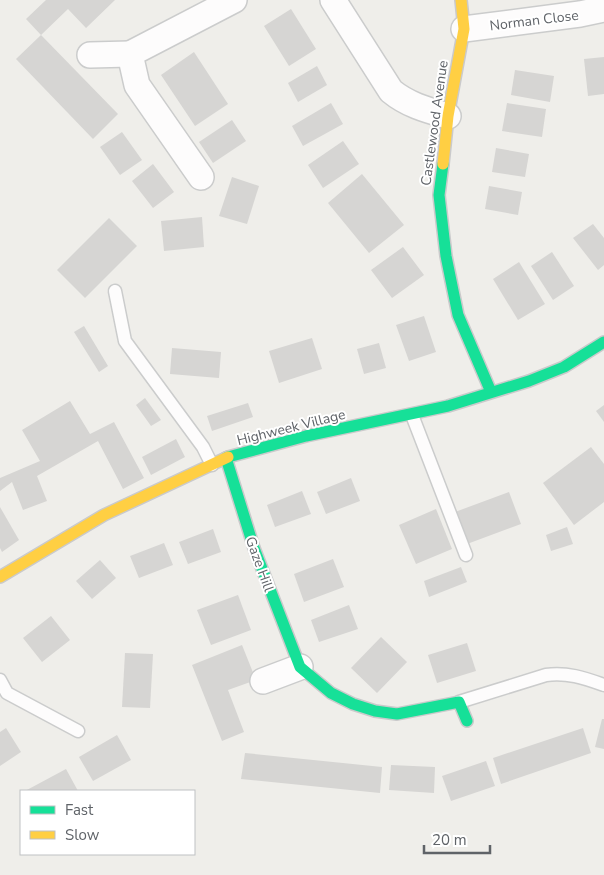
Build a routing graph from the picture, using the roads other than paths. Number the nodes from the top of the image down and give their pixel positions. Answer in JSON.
{"nodes":[{"id":1,"x":234,"y":0,"type":"edge"},
{"id":2,"x":333,"y":0,"type":"edge"},
{"id":3,"x":461,"y":0,"type":"edge"},
{"id":4,"x":604,"y":9,"type":"edge"},
{"id":5,"x":464,"y":29,"type":"junction"},
{"id":6,"x":90,"y":54,"type":"dead end"},
{"id":7,"x":130,"y":54,"type":"junction"},
{"id":8,"x":448,"y":116,"type":"junction"},
{"id":9,"x":201,"y":177,"type":"dead end"},
{"id":10,"x":115,"y":291,"type":"dead end"},
{"id":11,"x":604,"y":342,"type":"edge"},
{"id":12,"x":491,"y":392,"type":"junction"},
{"id":13,"x":412,"y":415,"type":"junction"},
{"id":14,"x":226,"y":458,"type":"junction"},
{"id":15,"x":212,"y":465,"type":"junction"},
{"id":16,"x":466,"y":555,"type":"dead end"},
{"id":17,"x":0,"y":577,"type":"edge"},
{"id":18,"x":300,"y":667,"type":"junction"},
{"id":19,"x":0,"y":680,"type":"edge"},
{"id":20,"x":263,"y":681,"type":"dead end"},
{"id":21,"x":604,"y":685,"type":"edge"},
{"id":22,"x":459,"y":702,"type":"junction"},
{"id":23,"x":467,"y":721,"type":"dead end"},
{"id":24,"x":78,"y":731,"type":"dead end"}],
"edges":[{"from":1,"to":7,"type":"street"},
{"from":2,"to":8,"type":"street"},
{"from":3,"to":5,"type":"street","name":"Castlewood Avenue"},
{"from":4,"to":5,"type":"street","name":"Norman Close"},
{"from":5,"to":8,"type":"street","name":"Castlewood Avenue"},
{"from":6,"to":7,"type":"street"},
{"from":7,"to":9,"type":"street"},
{"from":8,"to":12,"type":"street","name":"Castlewood Avenue"},
{"from":10,"to":15,"type":"lane"},
{"from":11,"to":12,"type":"street","name":"Highweek Village"},
{"from":12,"to":13,"type":"street","name":"Highweek Village"},
{"from":13,"to":14,"type":"street","name":"Highweek Village"},
{"from":13,"to":16,"type":"lane"},
{"from":14,"to":15,"type":"street","name":"Highweek Village"},
{"from":14,"to":18,"type":"street","name":"Gaze Hill"},
{"from":15,"to":17,"type":"street","name":"Highweek Village"},
{"from":18,"to":20,"type":"street"},
{"from":18,"to":22,"type":"street","name":"Gaze Hill"},
{"from":19,"to":24,"type":"lane"},
{"from":21,"to":22,"type":"lane"},
{"from":22,"to":23,"type":"street"}]}
